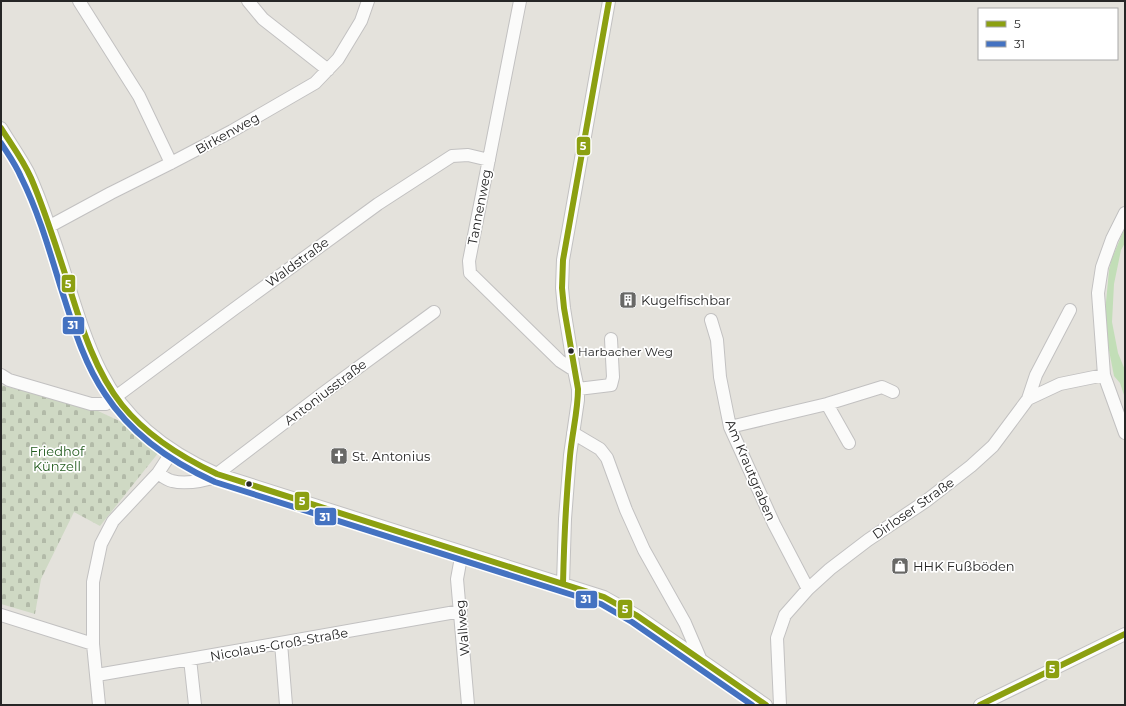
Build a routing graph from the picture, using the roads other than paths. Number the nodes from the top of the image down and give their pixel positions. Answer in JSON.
{"nodes":[{"id":1,"x":79,"y":1,"type":"edge"},
{"id":2,"x":248,"y":1,"type":"edge"},
{"id":3,"x":368,"y":1,"type":"edge"},
{"id":4,"x":520,"y":1,"type":"edge"},
{"id":5,"x":609,"y":1,"type":"edge"},
{"id":6,"x":328,"y":70,"type":"junction"},
{"id":7,"x":1,"y":128,"type":"edge"},
{"id":8,"x":488,"y":160,"type":"junction"},
{"id":9,"x":171,"y":163,"type":"junction"},
{"id":10,"x":1125,"y":213,"type":"edge"},
{"id":11,"x":50,"y":226,"type":"junction"},
{"id":12,"x":1070,"y":310,"type":"dead end"},
{"id":13,"x":434,"y":312,"type":"dead end"},
{"id":14,"x":711,"y":320,"type":"dead end"},
{"id":15,"x":611,"y":339,"type":"dead end"},
{"id":16,"x":574,"y":370,"type":"junction"},
{"id":17,"x":1,"y":375,"type":"edge"},
{"id":18,"x":1104,"y":375,"type":"junction"},
{"id":19,"x":578,"y":389,"type":"junction"},
{"id":20,"x":893,"y":392,"type":"dead end"},
{"id":21,"x":117,"y":397,"type":"junction"},
{"id":22,"x":1028,"y":399,"type":"junction"},
{"id":23,"x":827,"y":404,"type":"junction"},
{"id":24,"x":730,"y":427,"type":"junction"},
{"id":25,"x":573,"y":433,"type":"junction"},
{"id":26,"x":1125,"y":433,"type":"edge"},
{"id":27,"x":849,"y":442,"type":"dead end"},
{"id":28,"x":173,"y":450,"type":"junction"},
{"id":29,"x":158,"y":473,"type":"junction"},
{"id":30,"x":220,"y":475,"type":"junction"},
{"id":31,"x":462,"y":552,"type":"junction"},
{"id":32,"x":563,"y":584,"type":"junction"},
{"id":33,"x":808,"y":589,"type":"junction"},
{"id":34,"x":461,"y":611,"type":"junction"},
{"id":35,"x":1,"y":615,"type":"edge"},
{"id":36,"x":1125,"y":634,"type":"edge"},
{"id":37,"x":282,"y":643,"type":"junction"},
{"id":38,"x":93,"y":644,"type":"junction"},
{"id":39,"x":700,"y":658,"type":"junction"},
{"id":40,"x":190,"y":660,"type":"junction"},
{"id":41,"x":97,"y":675,"type":"junction"},
{"id":42,"x":99,"y":705,"type":"edge"},
{"id":43,"x":195,"y":705,"type":"edge"},
{"id":44,"x":286,"y":705,"type":"edge"},
{"id":45,"x":468,"y":705,"type":"edge"},
{"id":46,"x":766,"y":705,"type":"edge"},
{"id":47,"x":780,"y":705,"type":"edge"},
{"id":48,"x":980,"y":705,"type":"edge"}],
"edges":[{"from":1,"to":9,"type":"street"},
{"from":2,"to":6,"type":"street"},
{"from":3,"to":6,"type":"street","name":"Birkenweg"},
{"from":4,"to":8,"type":"street","name":"Tannenweg"},
{"from":5,"to":16,"type":"street"},
{"from":6,"to":9,"type":"street","name":"Birkenweg"},
{"from":7,"to":11,"type":"street"},
{"from":8,"to":16,"type":"street","name":"Tannenweg"},
{"from":8,"to":21,"type":"street","name":"Waldstraße"},
{"from":9,"to":11,"type":"street","name":"Birkenweg"},
{"from":10,"to":18,"type":"street"},
{"from":11,"to":21,"type":"street"},
{"from":12,"to":22,"type":"street","name":"Dirloser Straße"},
{"from":13,"to":30,"type":"street","name":"Antoniusstraße"},
{"from":14,"to":24,"type":"street","name":"Am Krautgraben"},
{"from":15,"to":19,"type":"street"},
{"from":16,"to":19,"type":"street"},
{"from":17,"to":21,"type":"street","name":"Waldstraße"},
{"from":18,"to":22,"type":"street"},
{"from":18,"to":26,"type":"street"},
{"from":19,"to":25,"type":"street"},
{"from":20,"to":23,"type":"street"},
{"from":21,"to":28,"type":"street"},
{"from":22,"to":33,"type":"street","name":"Dirloser Straße"},
{"from":23,"to":24,"type":"street"},
{"from":23,"to":27,"type":"street"},
{"from":24,"to":33,"type":"street","name":"Am Krautgraben"},
{"from":25,"to":32,"type":"street"},
{"from":25,"to":39,"type":"street"},
{"from":28,"to":29,"type":"street"},
{"from":28,"to":30,"type":"street"},
{"from":29,"to":30,"type":"street","name":"Antoniusstraße"},
{"from":29,"to":38,"type":"street"},
{"from":30,"to":31,"type":"street"},
{"from":31,"to":32,"type":"street"},
{"from":31,"to":34,"type":"street","name":"Wallweg"},
{"from":32,"to":39,"type":"street"},
{"from":33,"to":47,"type":"street","name":"Dirloser Straße"},
{"from":34,"to":37,"type":"street","name":"Nicolaus-Groß-Straße"},
{"from":34,"to":45,"type":"street","name":"Wallweg"},
{"from":35,"to":38,"type":"street"},
{"from":36,"to":48,"type":"street"},
{"from":37,"to":40,"type":"street","name":"Nicolaus-Groß-Straße"},
{"from":37,"to":44,"type":"street"},
{"from":38,"to":41,"type":"street"},
{"from":39,"to":46,"type":"street"},
{"from":40,"to":41,"type":"street","name":"Nicolaus-Groß-Straße"},
{"from":40,"to":43,"type":"street"},
{"from":41,"to":42,"type":"street"}]}
